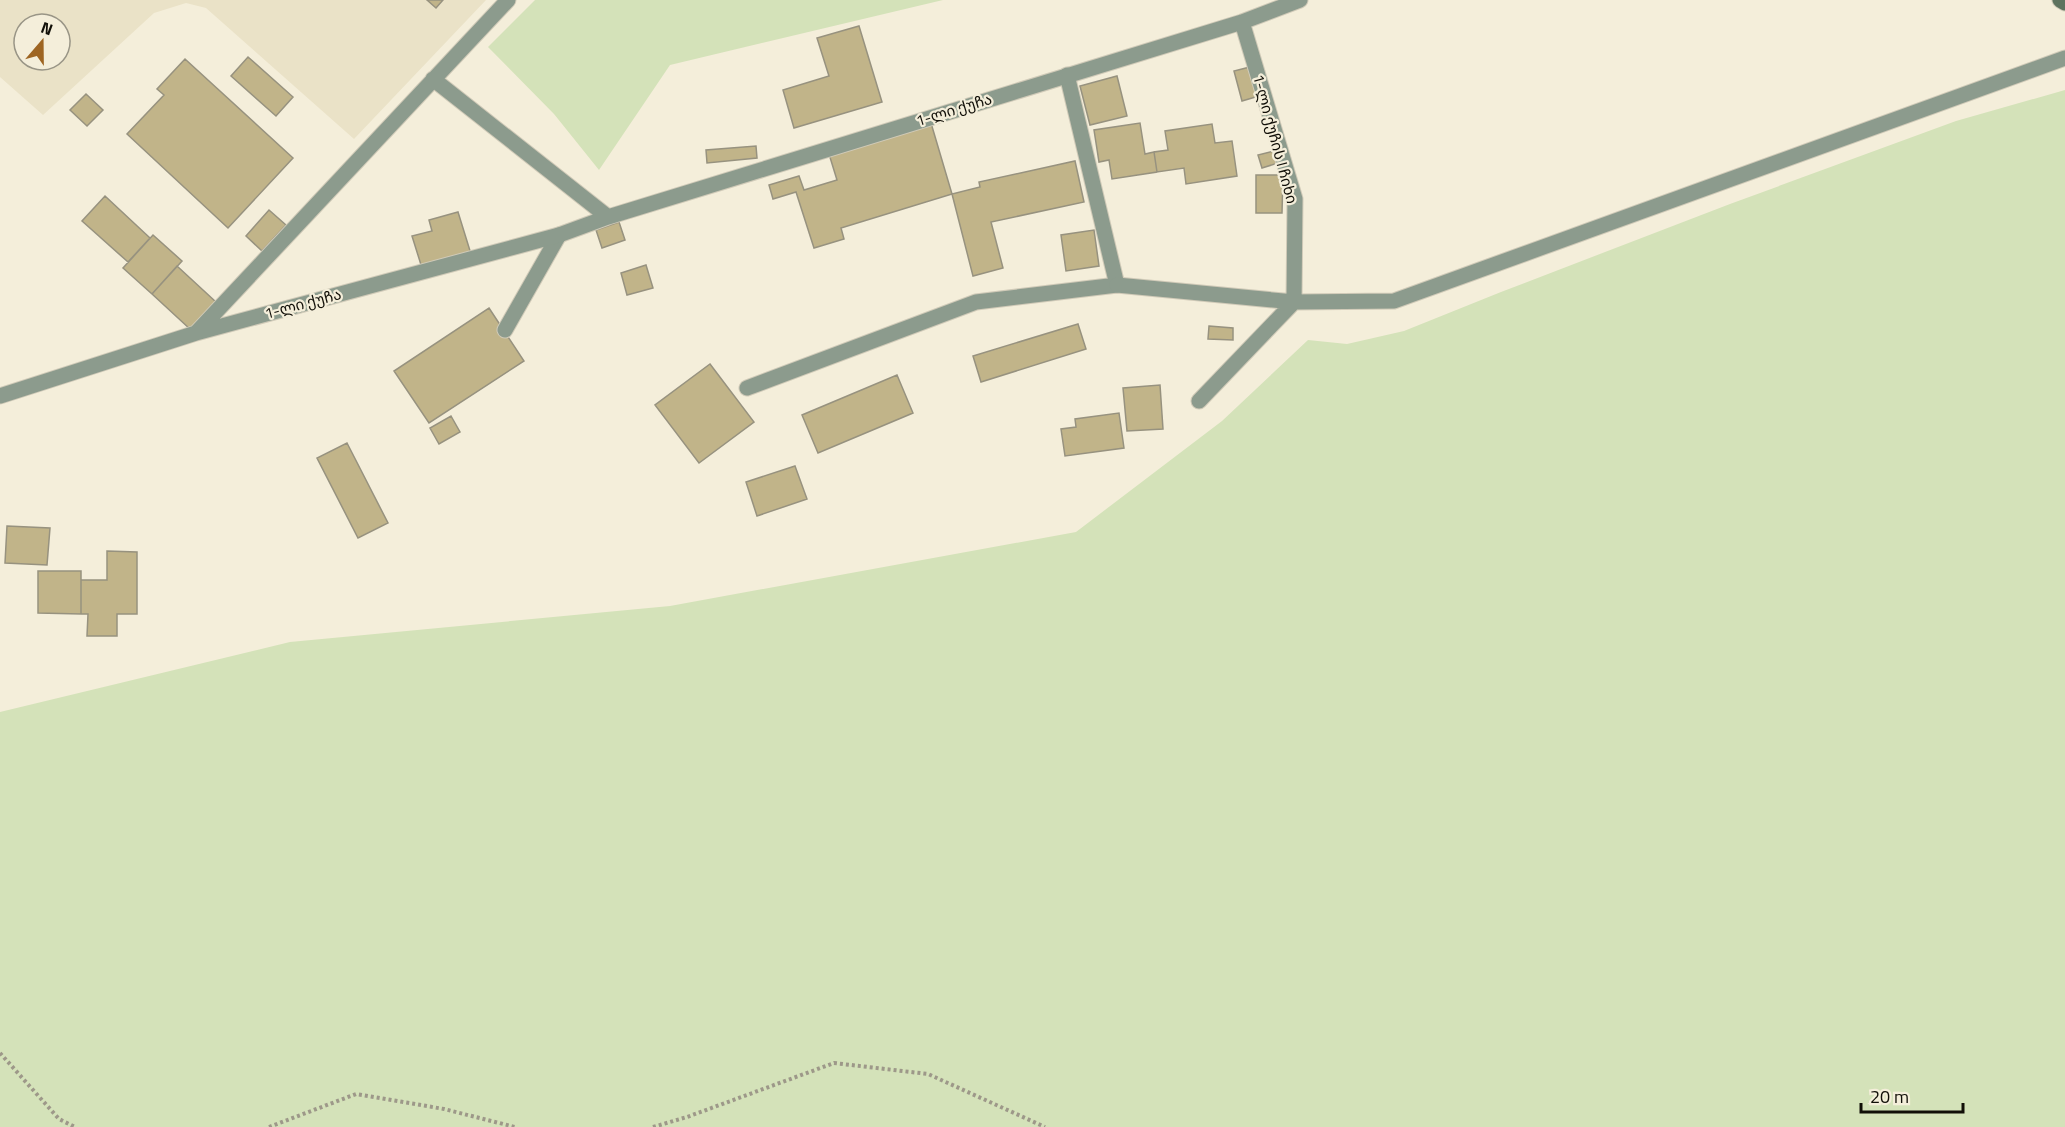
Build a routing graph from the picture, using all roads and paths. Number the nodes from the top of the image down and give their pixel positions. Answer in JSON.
{"nodes":[{"id":1,"x":508,"y":0,"type":"edge"},
{"id":2,"x":1300,"y":0,"type":"edge"},
{"id":3,"x":2060,"y":0,"type":"edge"},
{"id":4,"x":2065,"y":3,"type":"edge"},
{"id":5,"x":1242,"y":22,"type":"junction"},
{"id":6,"x":2065,"y":58,"type":"edge"},
{"id":7,"x":1067,"y":75,"type":"junction"},
{"id":8,"x":433,"y":79,"type":"junction"},
{"id":9,"x":608,"y":217,"type":"junction"},
{"id":10,"x":558,"y":235,"type":"junction"},
{"id":11,"x":1117,"y":285,"type":"junction"},
{"id":12,"x":1294,"y":302,"type":"junction"},
{"id":13,"x":505,"y":330,"type":"dead end"},
{"id":14,"x":196,"y":333,"type":"junction"},
{"id":15,"x":747,"y":387,"type":"dead end"},
{"id":16,"x":0,"y":396,"type":"edge"},
{"id":17,"x":1199,"y":400,"type":"dead end"},
{"id":18,"x":0,"y":1053,"type":"edge"},
{"id":19,"x":75,"y":1127,"type":"edge"},
{"id":20,"x":269,"y":1127,"type":"edge"},
{"id":21,"x":515,"y":1127,"type":"edge"},
{"id":22,"x":653,"y":1127,"type":"edge"},
{"id":23,"x":1045,"y":1127,"type":"edge"}],
"edges":[{"from":1,"to":8,"type":"street"},
{"from":2,"to":5,"type":"street","name":"1-ლი ქუჩა"},
{"from":3,"to":4,"type":"main road"},
{"from":5,"to":7,"type":"street","name":"1-ლი ქუჩა"},
{"from":5,"to":12,"type":"street","name":"1-ლი ქუჩის I ჩიხი"},
{"from":6,"to":12,"type":"street"},
{"from":7,"to":9,"type":"street","name":"1-ლი ქუჩა"},
{"from":7,"to":11,"type":"street"},
{"from":8,"to":9,"type":"street"},
{"from":8,"to":14,"type":"street"},
{"from":9,"to":10,"type":"street","name":"1-ლი ქუჩა"},
{"from":10,"to":13,"type":"street"},
{"from":10,"to":14,"type":"street","name":"1-ლი ქუჩა"},
{"from":11,"to":12,"type":"street"},
{"from":11,"to":15,"type":"street"},
{"from":12,"to":17,"type":"street"},
{"from":14,"to":16,"type":"street","name":"1-ლი ქუჩა"},
{"from":18,"to":19,"type":"path"},
{"from":20,"to":21,"type":"path"},
{"from":22,"to":23,"type":"path"}]}
